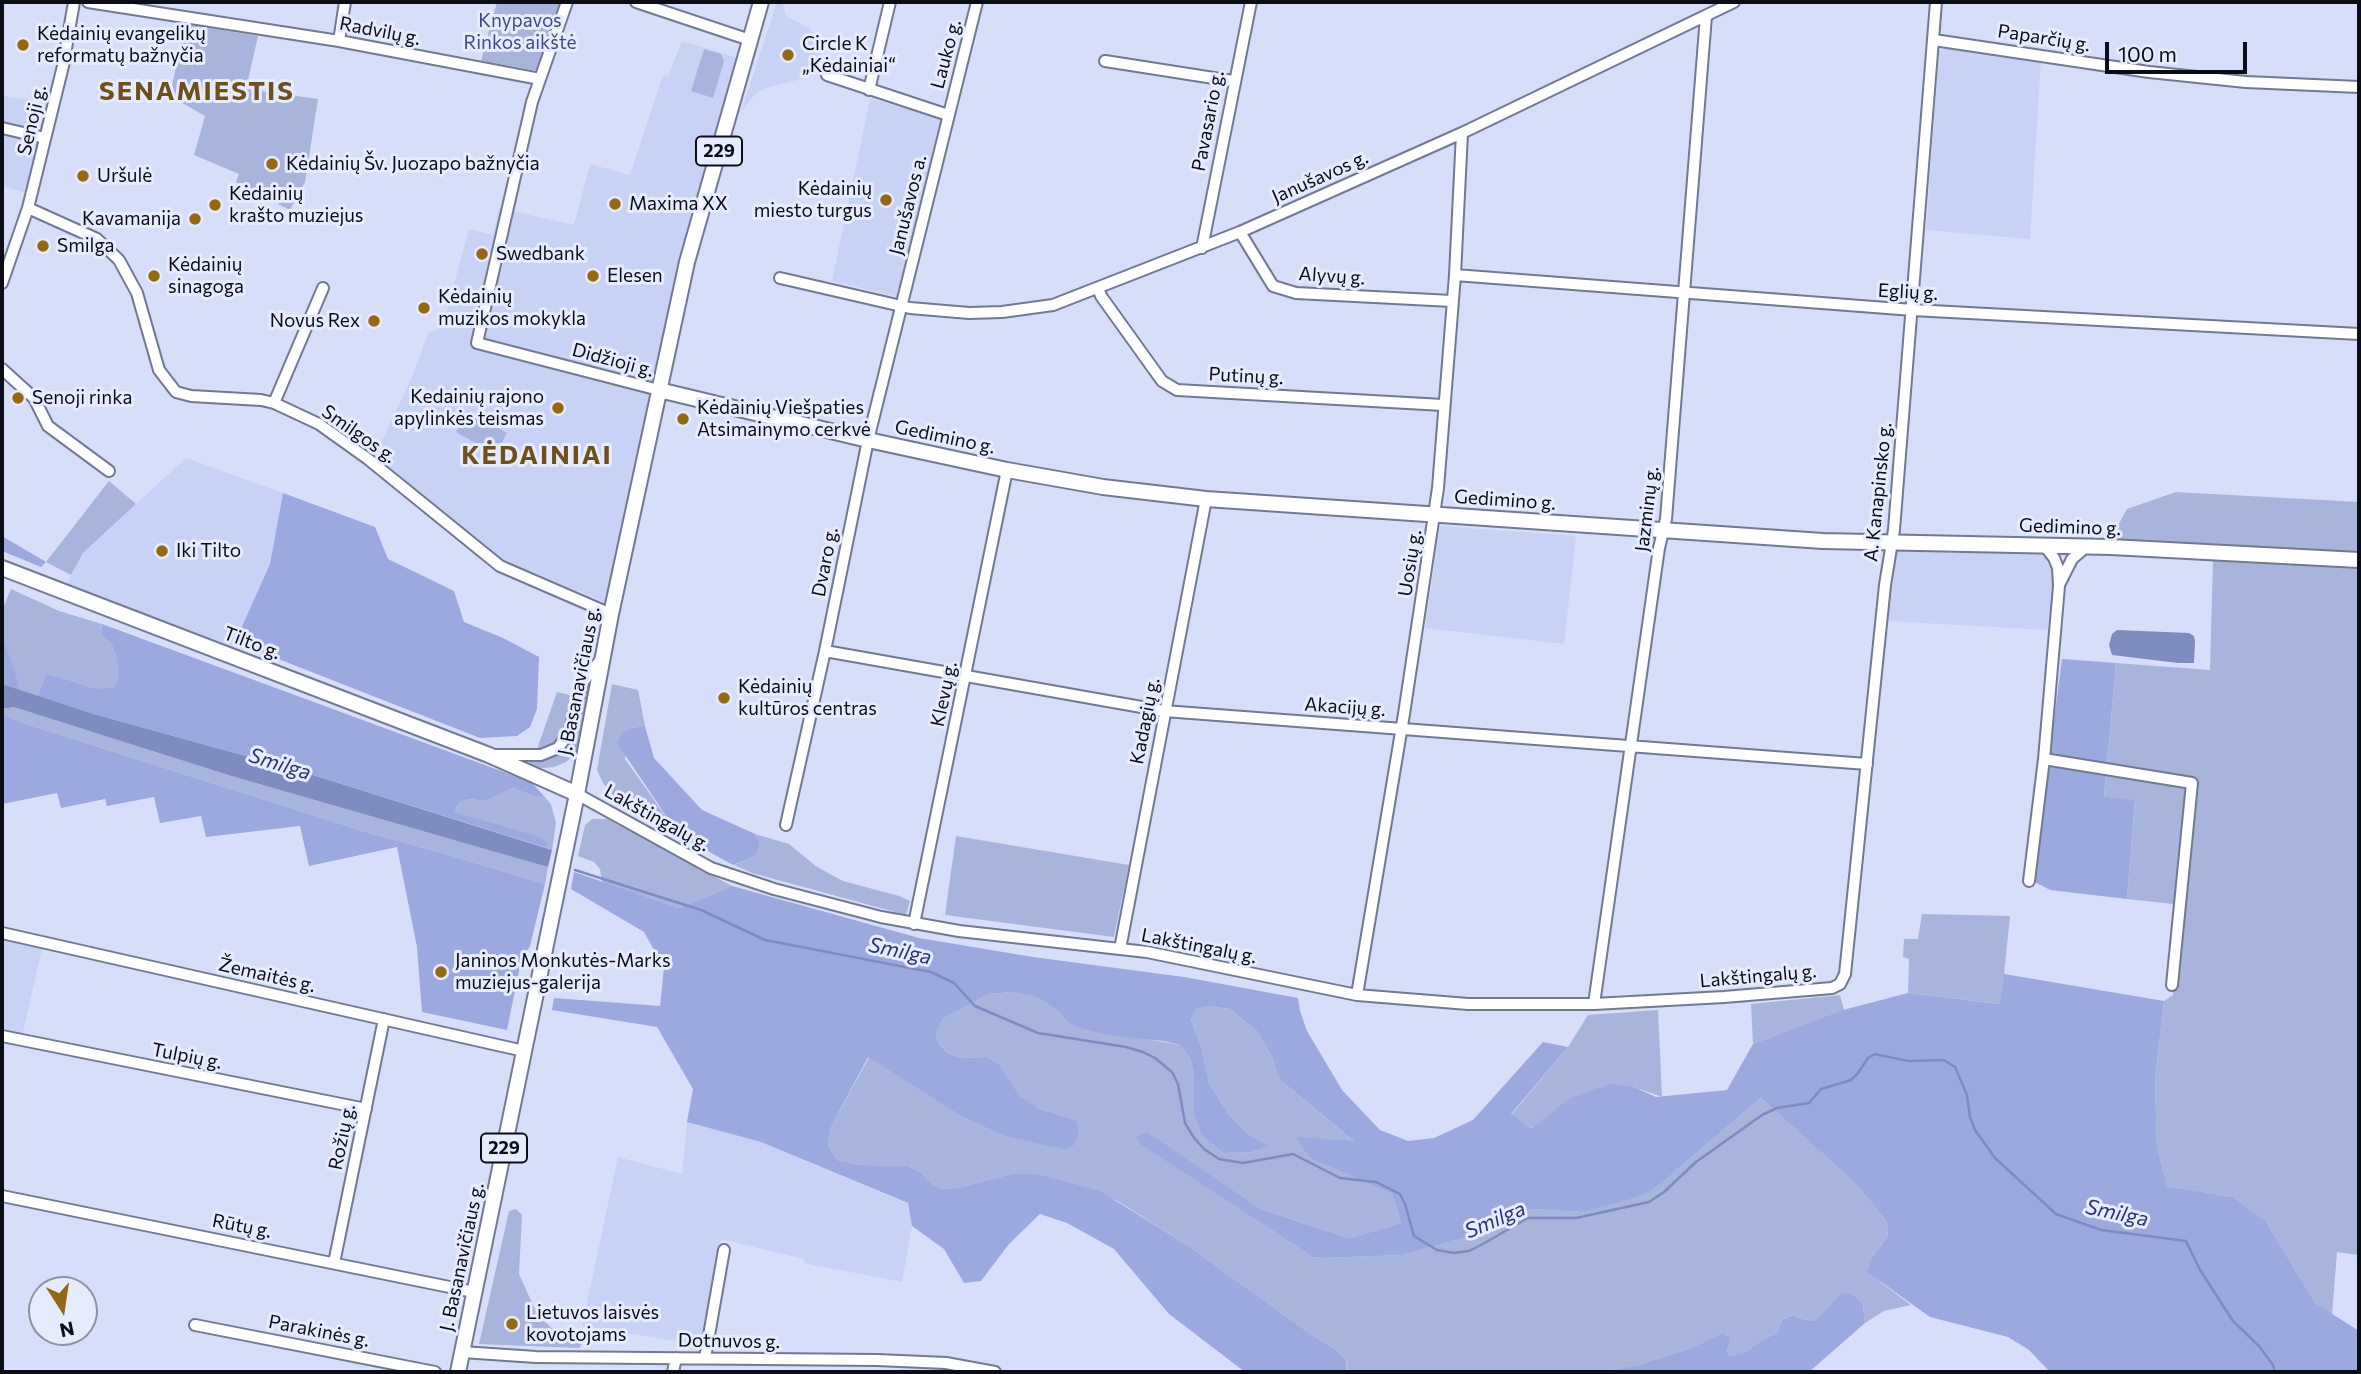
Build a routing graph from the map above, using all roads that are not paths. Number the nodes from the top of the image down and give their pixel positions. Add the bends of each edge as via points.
1 (74, 2) edge
2 (88, 2) edge
3 (345, 2) edge
4 (567, 2) edge
5 (636, 2) edge
6 (761, 2) edge
7 (890, 2) edge
8 (977, 2) edge
9 (1251, 2) edge
10 (1734, 2) edge
11 (1936, 2) edge
12 (1706, 16) junction
13 (750, 40) junction
14 (1934, 40) junction
15 (339, 41) junction
16 (1105, 61) dead end
17 (827, 75) dead end
18 (540, 79) junction
19 (1233, 81) junction
20 (2359, 87) edge
21 (869, 90) junction
22 (948, 114) junction
23 (2, 128) edge
24 (1462, 133) junction
25 (45, 138) junction
26 (28, 208) junction
27 (1240, 232) junction
28 (1202, 248) junction
29 (1455, 275) junction
30 (780, 278) dead end
31 (2, 283) edge
32 (323, 288) dead end
33 (1098, 288) junction
34 (1684, 294) junction
35 (1452, 301) junction
36 (901, 306) junction
37 (1913, 310) junction
38 (2359, 334) edge
39 (2, 369) edge
40 (659, 390) junction
41 (274, 403) junction
42 (1443, 405) junction
43 (868, 440) junction
44 (1007, 470) junction
45 (109, 471) dead end
46 (1206, 499) junction
47 (1435, 515) junction
48 (1664, 530) junction
49 (1891, 542) junction
50 (2044, 545) junction
51 (2087, 546) junction
52 (2359, 560) edge
53 (2, 568) edge
54 (2059, 586) junction
55 (611, 614) junction
56 (825, 651) junction
57 (603, 657) junction
58 (965, 677) junction
59 (1164, 711) junction
60 (1401, 729) junction
61 (1632, 746) junction
62 (489, 755) junction
63 (2044, 760) junction
64 (1867, 764) junction
65 (577, 794) junction
66 (786, 825) dead end
67 (2029, 881) dead end
68 (914, 924) junction
69 (2, 933) edge
70 (1120, 949) junction
71 (1840, 985) joint
72 (2172, 985) dead end
73 (1357, 995) junction
74 (1594, 1004) junction
75 (384, 1019) junction
76 (2, 1036) edge
77 (524, 1051) junction
78 (366, 1109) junction
79 (2, 1196) edge
80 (724, 1250) dead end
81 (334, 1263) junction
82 (474, 1292) junction
83 (195, 1325) dead end
84 (462, 1352) junction
85 (676, 1358) junction
86 (705, 1358) junction
87 (877, 1360) junction
88 (435, 1372) edge
89 (458, 1372) edge
90 (673, 1372) edge
91 (874, 1372) edge
92 (995, 1372) edge

1 - 25 street, Senoji g.
2 - 15 street, Radvilų g.
3 - 15 street
4 - 18 street
5 - 13 street
6 - 13 main road, J. Basanavičiaus g. / 229
7 - 21 street
8 - 22 street, Lauko g.
9 - 19 street, Pavasario g.
10 - 12 street, Janušavos g.
11 - 14 street, A. Kanapinsko g.
12 - 24 street, Janušavos g.
12 - 34 street, Jazminų g.
13 - 40 main road, J. Basanavičiaus g. / 229 via 687,262
14 - 20 street, Paparčių g. via 2163,73
14 - 37 street, A. Kanapinsko g.
15 - 18 street, Radvilų g.
16 - 19 street
17 - 21 street
18 - 40 street, Didžioji g. via 477,343
19 - 28 street, Pavasario g.
21 - 22 street
22 - 36 street, Janušavos a.
23 - 25 street
24 - 27 street, Janušavos g.
24 - 29 street, Uosių g.
25 - 26 street, Senoji g.
26 - 31 street, Senoji g.
26 - 41 street, Smilgos g. via 97,239 119,260 137,293 159,370 176,392
27 - 28 street, Janušavos g.
27 - 35 street, Alyvų g. via 1273,286 1296,293
28 - 33 street, Janušavos g.
29 - 34 street, Eglių g.
29 - 35 street, Uosių g.
30 - 36 street
32 - 41 street
33 - 36 street, Janušavos g. via 1029,310 969,313
33 - 42 street, Putinų g. via 1162,381 1177,390
34 - 37 street, Eglių g.
34 - 48 street, Jazminų g.
35 - 42 street, Uosių g.
36 - 43 street, Dvaro g.
37 - 38 street, Eglių g.
37 - 49 street, A. Kanapinsko g.
39 - 45 street via 34,398 48,426
40 - 43 main road, Gedimino g.
40 - 55 main road, J. Basanavičiaus g. / 229
41 - 55 street, Smilgos g. via 335,434 500,566
42 - 47 street, Uosių g.
43 - 44 main road, Gedimino g.
43 - 56 street, Dvaro g.
44 - 46 main road, Gedimino g.
44 - 58 street, Klevų g.
46 - 47 main road, Gedimino g.
46 - 59 street, Kadagių g.
47 - 48 main road, Gedimino g.
47 - 60 street, Uosių g.
48 - 49 main road, Gedimino g.
48 - 61 street, Jazminų g.
49 - 50 main road, Gedimino g.
49 - 64 street, A. Kanapinsko g.
50 - 51 main road, Gedimino g.
50 - 54 street via 2058,568
51 - 52 main road, Gedimino g.
51 - 54 street via 2072,559
53 - 62 main road, Tilto g.
54 - 63 street
55 - 57 main road, J. Basanavičiaus g. / 229
56 - 58 street, Akacijų g.
56 - 66 street, Dvaro g.
57 - 62 street, Tilto g. via 582,683 569,733 558,748 541,755
57 - 65 main road, J. Basanavičiaus g. / 229
58 - 59 street, Akacijų g.
58 - 68 street, Klevų g.
59 - 60 street, Akacijų g.
59 - 70 street, Kadagių g.
60 - 61 street, Akacijų g.
60 - 73 street, Uosių g.
61 - 64 street, Akacijų g.
61 - 74 street, Jazminų g.
62 - 65 main road, Tilto g.
63 - 67 street
63 - 72 street via 2192,783
64 - 71 street, A. Kanapinsko g.
65 - 68 street, Lakštingalų g. via 711,868
65 - 77 main road, J. Basanavičiaus g. / 229
68 - 70 street, Lakštingalų g.
69 - 75 street, Žemaitės g.
70 - 73 street, Lakštingalų g.
71 - 74 street, Lakštingalų g.
73 - 74 street, Lakštingalų g. via 1468,1004
75 - 77 street, Žemaitės g.
75 - 78 street, Rožių g.
76 - 78 street, Tulpių g.
77 - 82 main road, J. Basanavičiaus g. / 229
78 - 81 street, Rožių g.
79 - 81 street, Rūtų g.
80 - 86 street
81 - 82 street, Rūtų g.
82 - 84 main road, J. Basanavičiaus g. / 229
83 - 88 street, Parakinės g.
84 - 85 street, Dotnuvos g.
84 - 89 main road, J. Basanavičiaus g. / 229
85 - 86 street, Dotnuvos g.
85 - 90 street
86 - 87 street, Dotnuvos g.
87 - 91 street
87 - 92 street, Dotnuvos g. via 946,1363

